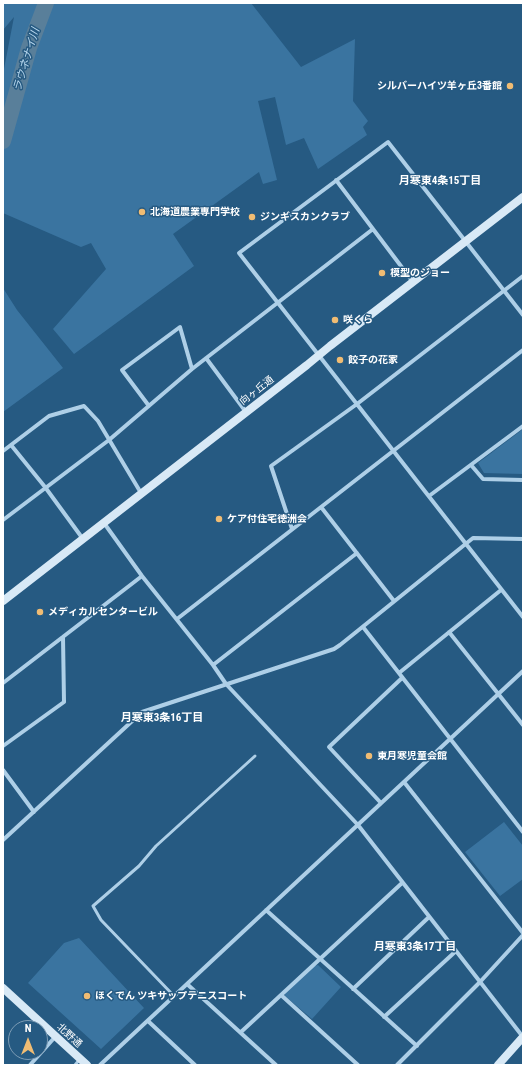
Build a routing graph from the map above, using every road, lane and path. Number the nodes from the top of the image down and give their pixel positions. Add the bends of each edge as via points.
1 (336, 180) junction
2 (523, 197) edge
3 (373, 229) junction
4 (465, 242) junction
5 (523, 276) edge
6 (413, 282) junction
7 (504, 290) junction
8 (278, 302) junction
9 (523, 315) edge
10 (523, 350) edge
11 (319, 354) junction
12 (206, 358) junction
13 (192, 369) junction
14 (357, 404) junction
15 (149, 406) junction
16 (246, 412) junction
17 (523, 426) edge
18 (109, 440) junction
19 (11, 445) junction
20 (394, 450) junction
21 (3, 451) edge
22 (471, 465) junction
23 (523, 480) edge
24 (45, 487) junction
25 (142, 494) junction
26 (429, 496) junction
27 (321, 507) junction
28 (3, 520) edge
29 (103, 523) junction
30 (292, 529) junction
31 (83, 539) junction
32 (523, 539) edge
33 (466, 544) junction
34 (357, 553) junction
35 (142, 576) junction
36 (501, 590) junction
37 (3, 601) edge
38 (394, 601) junction
39 (523, 617) edge
40 (176, 619) junction
41 (363, 627) junction
42 (449, 632) junction
43 (63, 637) junction
44 (213, 665) junction
45 (523, 671) edge
46 (399, 673) junction
47 (402, 678) junction
48 (3, 683) edge
49 (226, 684) junction
50 (499, 694) junction
51 (523, 725) edge
52 (450, 739) junction
53 (3, 746) edge
54 (255, 756) dead end
55 (3, 770) edge
56 (404, 782) junction
57 (381, 803) junction
58 (34, 812) junction
59 (358, 825) junction
60 (523, 832) edge
61 (3, 840) edge
62 (402, 883) junction
63 (266, 910) junction
64 (429, 917) junction
65 (523, 934) edge
66 (456, 951) junction
67 (319, 959) junction
68 (480, 982) junction
69 (187, 984) junction
70 (3, 988) edge
71 (353, 989) junction
72 (281, 995) junction
73 (174, 996) junction
74 (384, 1017) junction
75 (148, 1022) junction
76 (241, 1032) junction
77 (55, 1037) junction
78 (523, 1037) edge
79 (416, 1046) junction
80 (81, 1063) edge
81 (30, 1065) edge
82 (100, 1065) edge
83 (195, 1065) edge
84 (276, 1065) edge
85 (358, 1065) edge
86 (397, 1065) edge
87 (498, 1065) edge

1 - 3 street
1 - 4 street via 388,142
1 - 8 street via 239,252
2 - 4 street, 向ヶ丘通
3 - 6 street
3 - 8 street
4 - 6 street, 向ヶ丘通
4 - 7 street
5 - 7 street
6 - 11 street, 向ヶ丘通
7 - 9 street
7 - 14 street
8 - 11 street
8 - 12 street
10 - 20 street
11 - 14 street
11 - 16 street, 向ヶ丘通
12 - 13 street
12 - 16 street
13 - 15 street
13 - 15 street via 180,327 122,370
14 - 20 street
14 - 30 street via 271,466
15 - 18 street
16 - 25 street, 向ヶ丘通
17 - 22 street
18 - 19 street via 98,421 84,406 49,416
18 - 24 street
18 - 25 street
19 - 21 street
19 - 24 street
20 - 26 street
20 - 27 street
22 - 23 street via 483,479
22 - 26 street
24 - 28 street
24 - 31 street
25 - 29 street, 向ヶ丘通
26 - 33 street
27 - 30 street
27 - 34 street
29 - 31 street, 向ヶ丘通
29 - 35 street
30 - 40 street
31 - 37 street, 向ヶ丘通
32 - 33 street via 473,538
33 - 36 street
33 - 38 street
34 - 38 street
34 - 44 street
35 - 40 street
35 - 43 street
36 - 39 street
36 - 42 street
38 - 41 street
40 - 44 street
41 - 46 street
41 - 49 street via 334,649
42 - 46 street
42 - 50 street
43 - 48 street
43 - 53 street via 64,702
44 - 49 street
45 - 50 street
46 - 47 street
47 - 52 street
47 - 57 street via 329,747
49 - 58 street via 142,712
49 - 59 street
50 - 51 street
50 - 52 street
52 - 56 street
52 - 60 street
54 - 73 lane via 93,906 101,920
55 - 58 street
56 - 57 street
56 - 65 street
57 - 59 street
58 - 61 street
59 - 62 street
59 - 63 street
62 - 64 street
62 - 67 street
63 - 67 street
63 - 69 street
64 - 66 street
64 - 71 street
65 - 68 street
66 - 68 street
66 - 74 street
67 - 71 street
67 - 72 street
68 - 78 street
68 - 79 street
69 - 73 street
69 - 76 street
70 - 77 street, 北野通
71 - 74 street
72 - 76 street
72 - 85 street
73 - 75 street
74 - 79 street
75 - 82 street
75 - 83 street
76 - 84 street
77 - 80 street, 北野通
77 - 81 street
78 - 87 street
79 - 86 street

